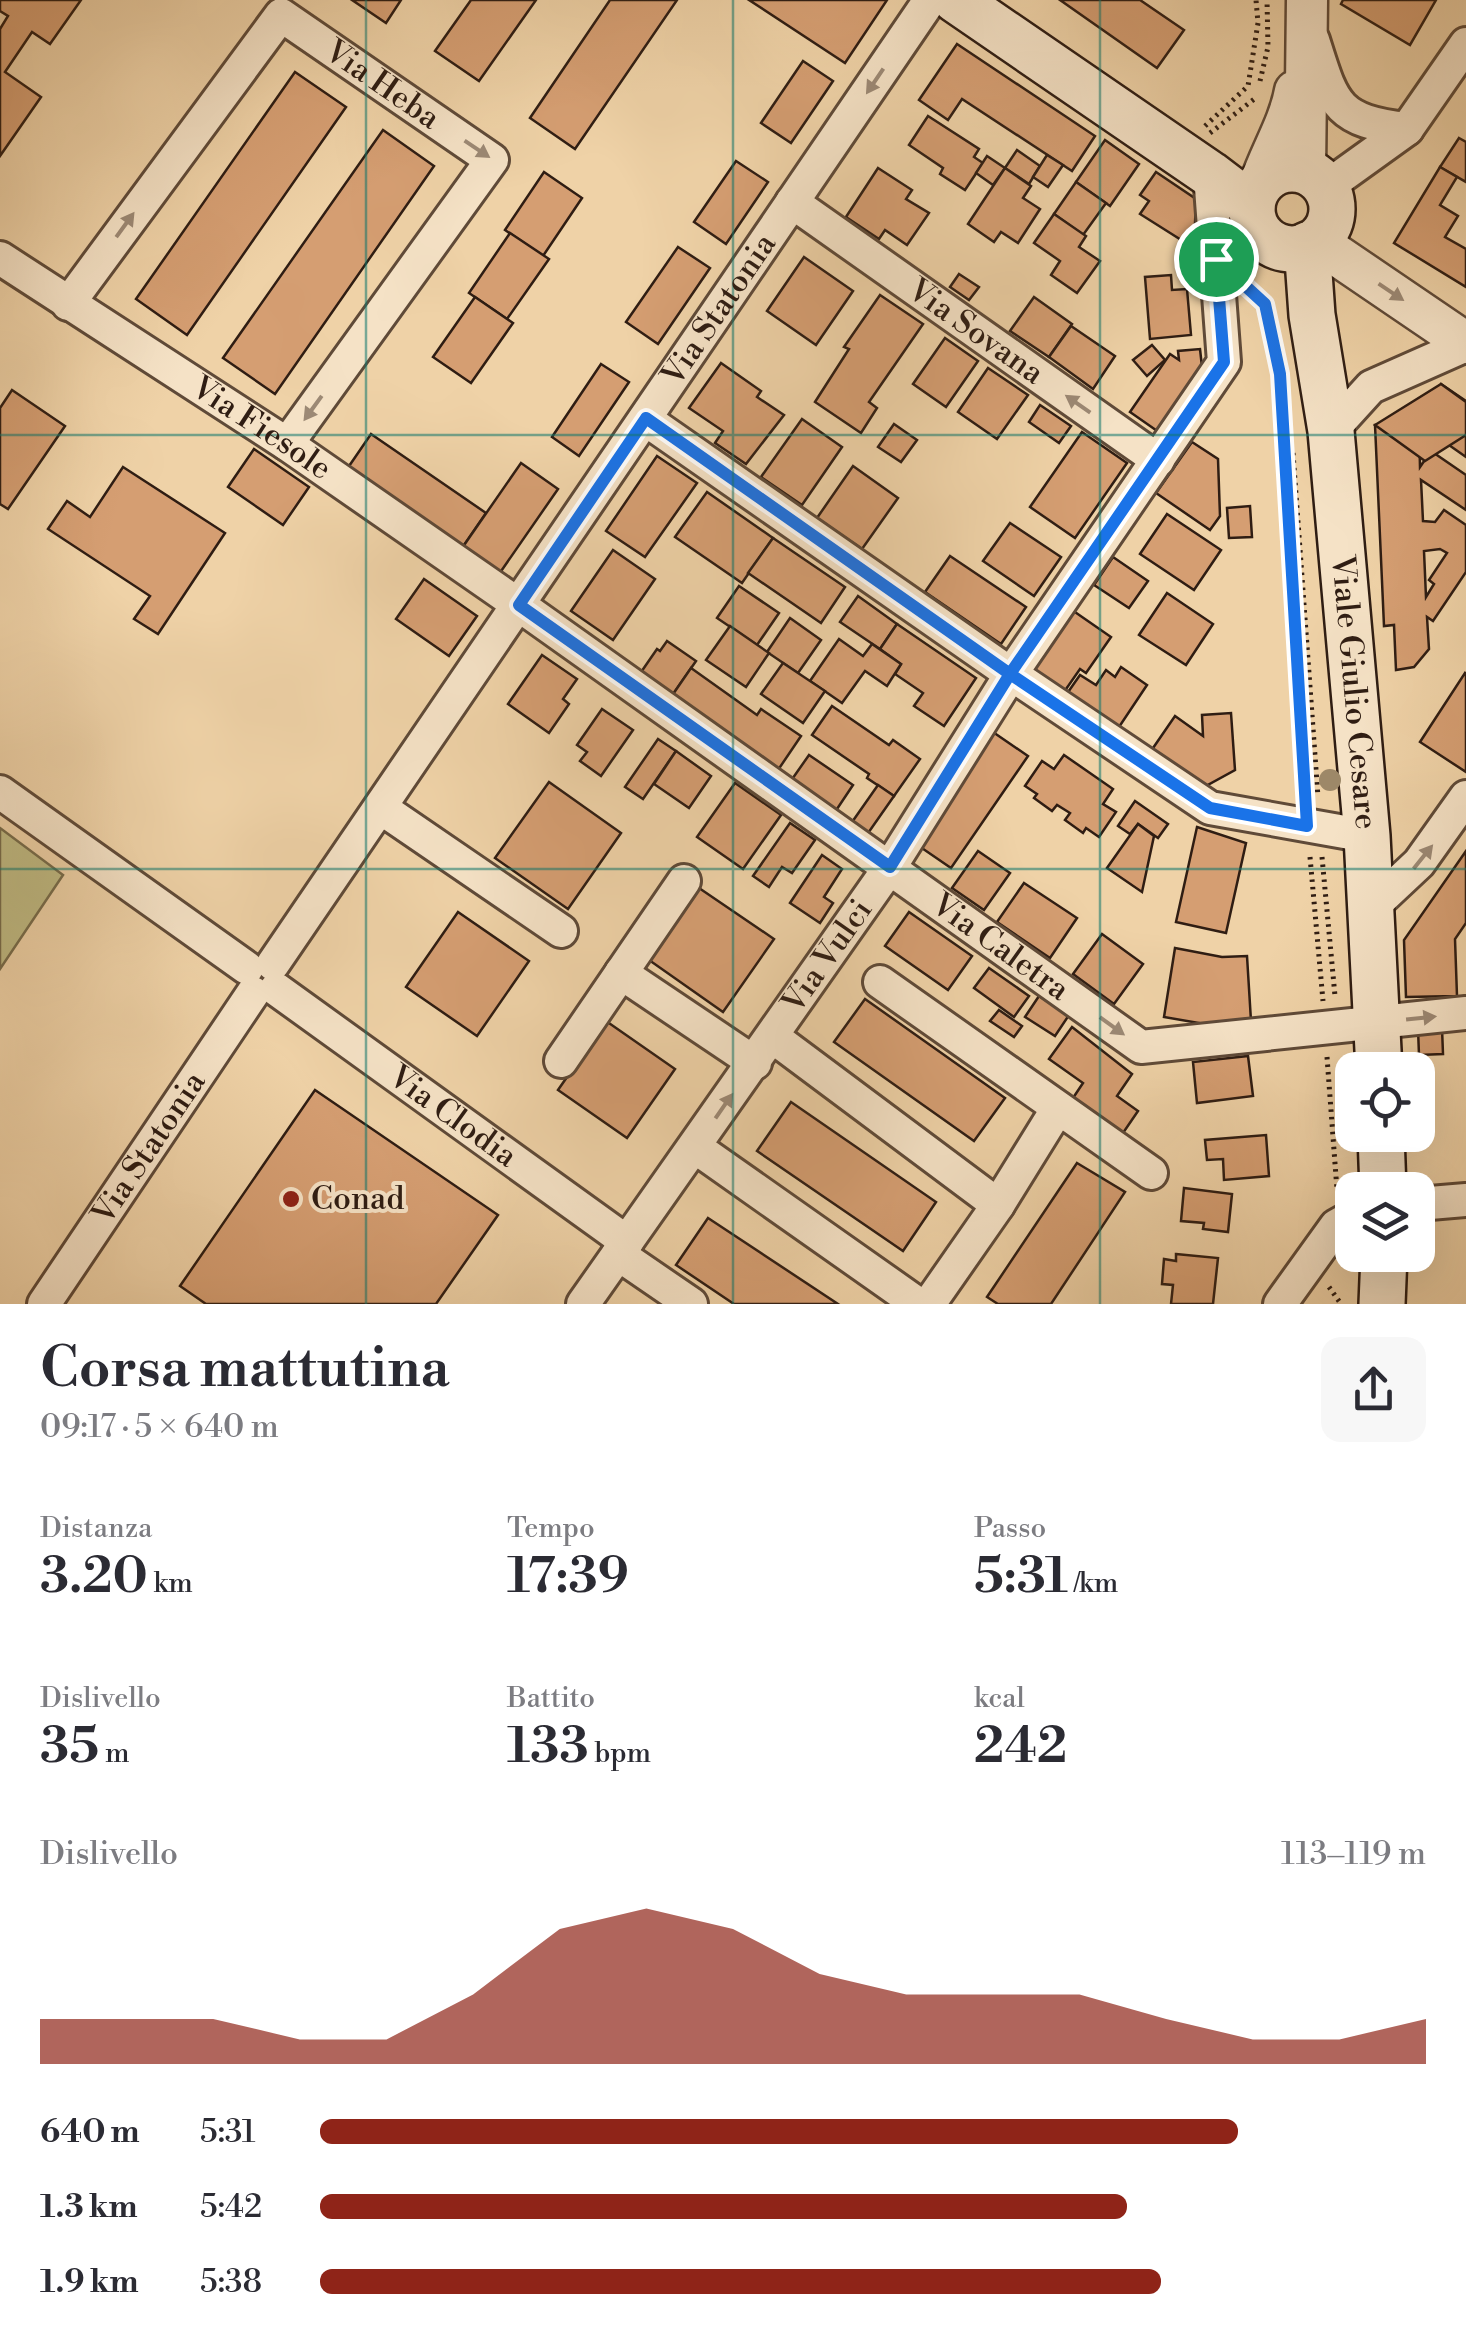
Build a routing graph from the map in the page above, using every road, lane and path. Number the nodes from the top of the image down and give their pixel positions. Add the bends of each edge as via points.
1 (930, 0) edge
2 (956, 0) edge
3 (1256, 0) edge
4 (1267, 0) edge
5 (1308, 11) edge
6 (1466, 44) edge
7 (1407, 129) junction
8 (1193, 163) junction
9 (1315, 180) junction
10 (792, 202) junction
11 (1257, 209) junction
12 (1312, 243) junction
13 (0, 258) edge
14 (1216, 259) junction
15 (68, 304) junction
16 (1265, 304) junction
17 (1312, 316) junction
18 (1466, 344) edge
19 (646, 418) junction
20 (1331, 431) junction
21 (287, 444) junction
22 (1158, 460) junction
23 (519, 605) junction
24 (1010, 674) junction
25 (0, 792) edge
26 (1466, 797) edge
27 (381, 808) junction
28 (1314, 827) junction
29 (1367, 836) junction
30 (890, 867) junction
31 (684, 882) dead end
32 (1371, 908) junction
33 (561, 931) dead end
34 (621, 973) junction
35 (262, 978) junction
36 (880, 982) dead end
37 (1466, 1013) edge
38 (1347, 1026) junction
39 (764, 1050) junction
40 (1351, 1052) edge
41 (1365, 1052) edge
42 (561, 1061) dead end
43 (1058, 1108) junction
44 (695, 1148) junction
45 (1346, 1172) edge
46 (1150, 1173) dead end
47 (1466, 1200) edge
48 (1435, 1203) edge
49 (998, 1205) junction
50 (1335, 1234) edge
51 (622, 1248) junction
52 (1383, 1272) edge
53 (44, 1304) edge
54 (583, 1304) edge
55 (691, 1304) edge
56 (918, 1304) edge
57 (929, 1304) edge
58 (1280, 1304) edge
59 (1382, 1304) edge

1 -> 10 street, Via Statonia
2 - 8 main road
3 - 8 path via 1248,86
4 - 8 path via 1268,47 1257,96
5 - 7 street via 1330,94 1340,106 1360,121
5 - 9 street
5 - 11 street via 1291,114 1272,147
6 - 7 street
7 - 9 street
8 - 11 main road
8 - 14 street, Via Vulci
9 - 11 main road via 1280,171
9 - 12 main road, Viale Giulio Cesare via 1330,197 1331,216
10 - 19 street, Via Statonia
22 -> 10 street, Via Sovana
11 - 12 main road via 1268,241 1287,248
11 - 17 main road, Viale Giulio Cesare via 1292,295
12 - 17 main road, Viale Giulio Cesare
12 -> 18 street
13 - 15 street, Via Fiesole
14 - 16 path
14 - 22 street, Via Vulci via 1224,362
15 - 21 street, Via Fiesole
15 -> 21 street, Via Heba via 281,15 492,160
16 - 28 path via 1280,374
16 - 28 path via 1287,374
17 - 20 main road, Viale Giulio Cesare
18 - 20 street via 1371,387
19 - 23 street, Via Statonia
19 - 24 street
20 - 29 main road, Viale Giulio Cesare
21 - 23 street, Via Fiesole
22 - 24 street, Via Vulci
23 - 27 street, Via Statonia
23 - 30 street, Via Caletra
24 - 28 street via 1210,808
24 - 30 street, Via Vulci
25 - 35 street, Via Clodia
32 -> 26 street via 1420,864
27 - 33 street
27 - 35 street, Via Statonia
28 - 29 street
28 - 38 path
28 - 38 path
29 - 32 main road, Viale Giulio Cesare
30 -> 38 street, Via Caletra via 1141,1047
30 - 39 street, Via Vulci
31 - 34 street
32 - 38 main road, Viale Giulio Cesare
34 - 39 street
34 - 42 street
35 - 51 street, Via Clodia
35 - 53 street, Via Statonia
36 - 43 street
38 -> 37 street, Via Caletra
38 - 40 path
38 - 41 main road, Viale Giulio Cesare
38 - 45 path
44 -> 39 street, Via Vulci
39 - 49 street
43 - 46 street
43 - 49 street
44 - 51 street, Via Vulci
44 - 56 street
47 - 48 street
49 - 57 street
50 - 58 street
51 - 54 street, Via Vulci
51 - 55 street, Via Clodia
52 - 59 main road

